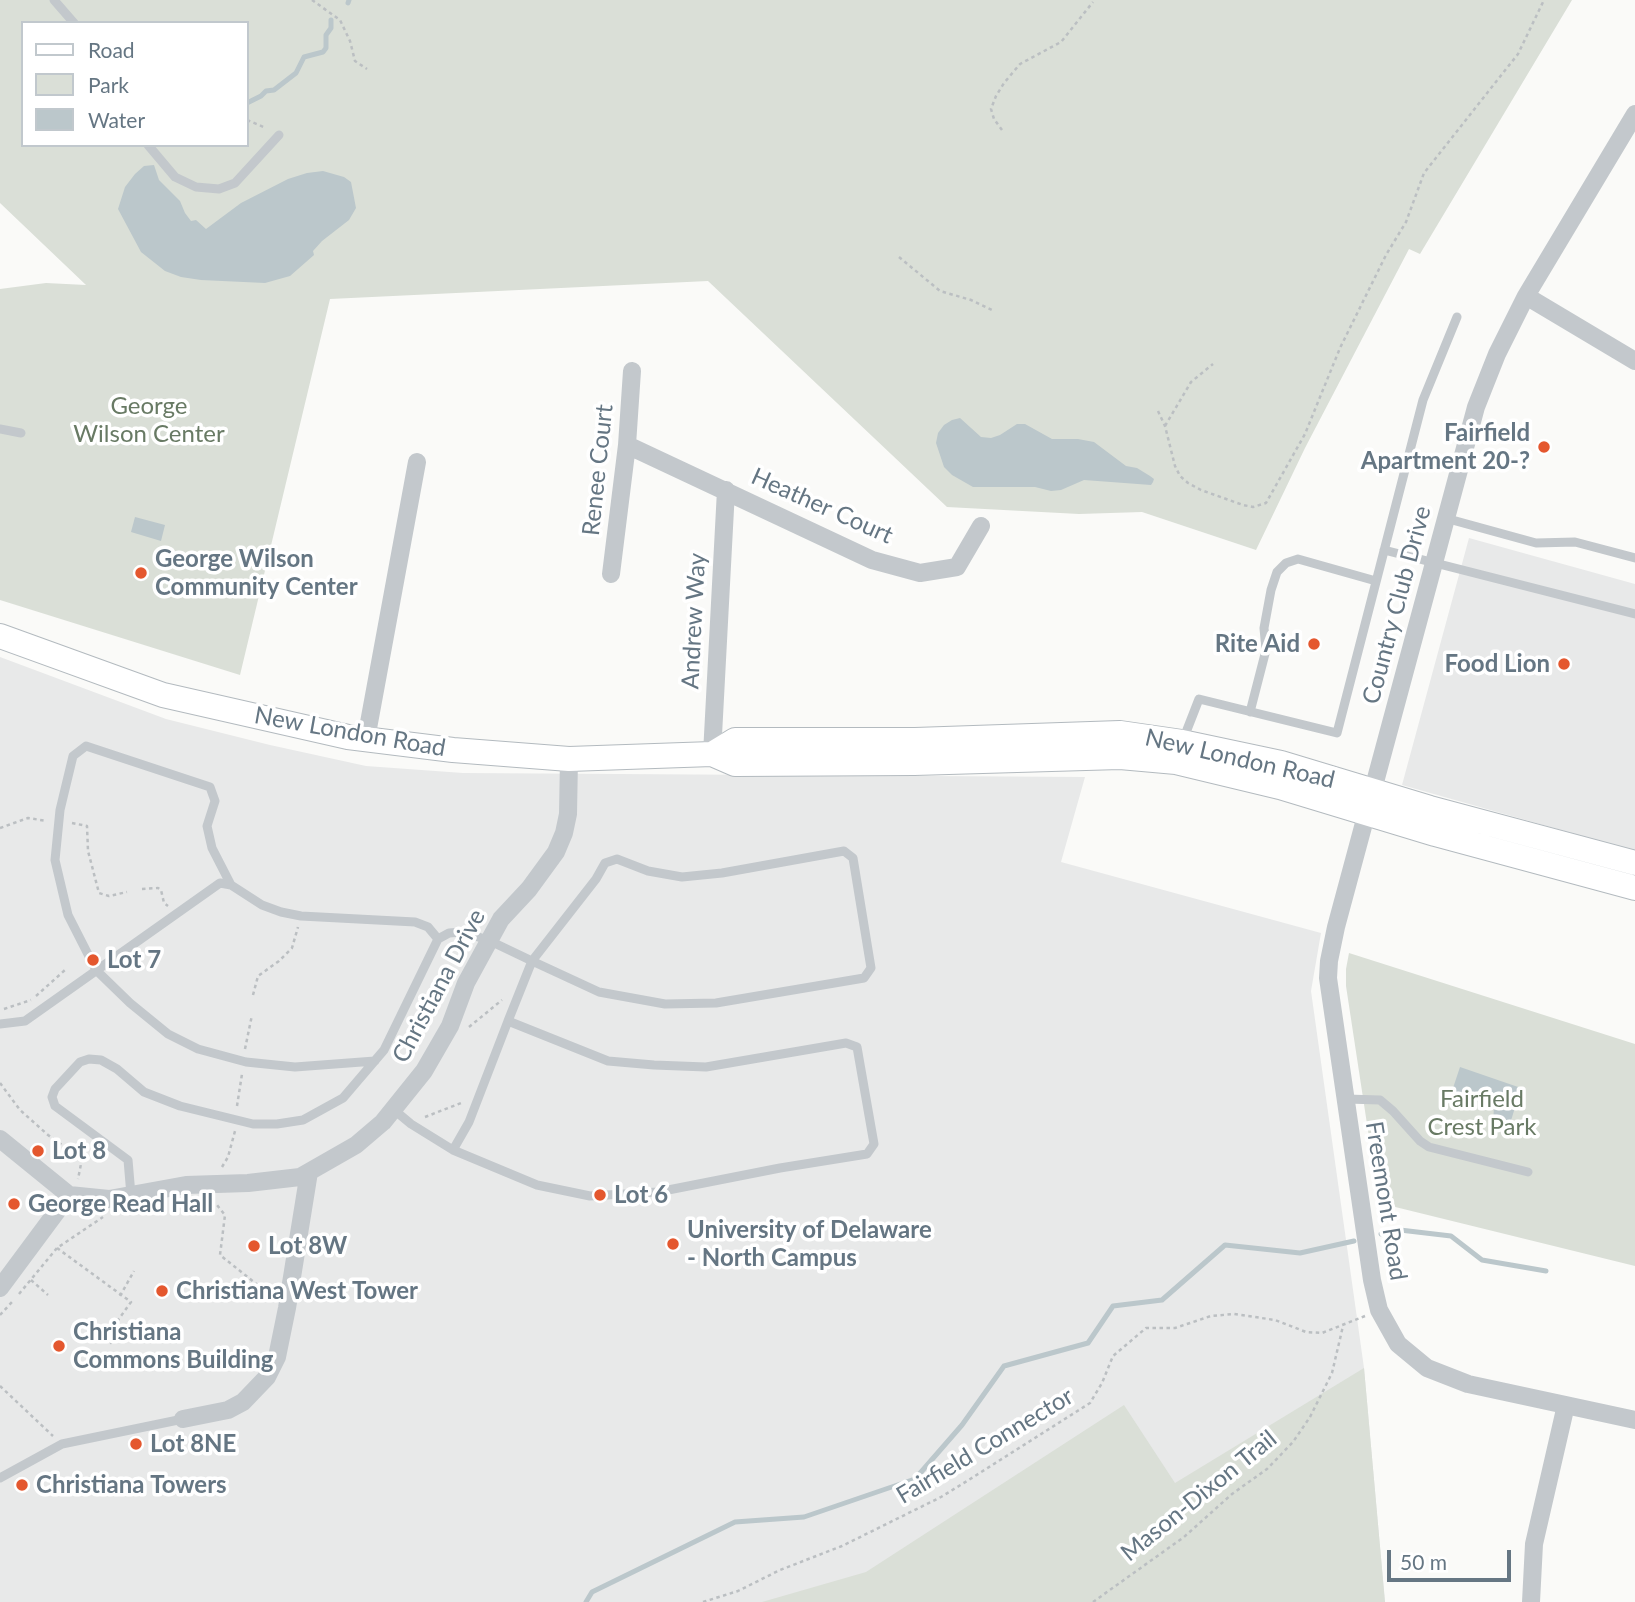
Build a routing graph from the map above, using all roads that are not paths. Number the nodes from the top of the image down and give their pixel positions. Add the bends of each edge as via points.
1 (54, 0) edge
2 (72, 21) edge
3 (1635, 114) edge
4 (279, 135) road end
5 (150, 147) edge
6 (1526, 296) junction
7 (1457, 317) dead end
8 (1635, 361) edge
9 (632, 371) dead end
10 (0, 429) edge
11 (21, 433) dead end
12 (627, 444) junction
13 (417, 462) dead end
14 (726, 490) junction
15 (1445, 518) junction
16 (981, 526) dead end
17 (1384, 550) junction
18 (1635, 558) edge
19 (1433, 563) junction
20 (611, 575) dead end
21 (1376, 581) junction
22 (1635, 614) edge
23 (0, 636) edge
24 (1250, 712) junction
25 (366, 739) junction
26 (1182, 742) junction
27 (712, 754) junction
28 (569, 759) junction
29 (1370, 802) junction
30 (1635, 863) edge
31 (231, 885) junction
32 (1635, 888) edge
33 (438, 939) junction
34 (488, 940) junction
35 (531, 961) junction
36 (96, 970) junction
37 (508, 1021) junction
38 (0, 1024) edge
39 (375, 1061) junction
40 (1346, 1100) junction
41 (393, 1110) junction
42 (0, 1139) edge
43 (453, 1150) junction
44 (309, 1172) junction
45 (1528, 1172) dead end
46 (72, 1195) junction
47 (131, 1195) junction
48 (0, 1289) edge
49 (1566, 1405) junction
50 (183, 1419) joint
51 (1635, 1420) edge
52 (0, 1478) edge
53 (1531, 1602) edge

1 - 2 lane
3 - 6 street, Country Club Drive
4 - 5 lane via 236,183 219,189 196,187 174,177
6 - 8 street
6 - 15 street, Country Club Drive via 1476,407
7 - 17 lane via 1423,401
9 - 12 street, Renee Court
10 - 11 lane
12 - 14 street, Heather Court
12 - 20 street, Renee Court
13 - 25 street
14 - 16 street, Heather Court via 872,559 920,573 957,567
14 - 27 street, Andrew Way
15 - 18 lane via 1536,543 1575,542
15 - 19 street, Country Club Drive
17 - 19 lane
17 - 21 lane
19 - 22 lane
19 - 29 street, Country Club Drive
21 - 24 lane via 1337,733
21 - 24 lane via 1298,559 1277,572 1264,628 1266,650
23 - 25 main road, New London Road via 163,695
24 - 26 lane via 1199,699
25 - 28 main road, New London Road
26 - 27 main road, New London Road via 1120,733 735,740
26 - 29 main road, New London Road via 1281,763
27 - 28 main road, New London Road
27 - 29 main road, New London Road via 735,764 1120,757 1176,762
28 - 34 street, Christiana Drive via 568,814 556,852
29 - 30 main road, New London Road
29 - 32 main road, New London Road
29 - 40 street, Freemont Road via 1329,961 1329,991
31 - 33 lane via 281,912 415,922 428,927
31 - 36 lane via 220,883
31 - 36 lane via 212,848 207,826 215,801 210,786 86,746 73,756 60,810 55,860 68,915
33 - 34 lane via 462,932
33 - 39 lane via 390,1040
34 - 35 lane
34 - 41 street, Christiana Drive via 450,1026 424,1071
35 - 35 lane via 605,863 617,859 682,877 844,851 853,858 871,968 864,978 716,1003 664,1004 599,992
35 - 37 lane
36 - 38 lane via 24,1020
36 - 39 lane via 168,1034 198,1049 246,1062 295,1067
37 - 43 lane via 469,1122
37 - 43 lane via 608,1061 654,1065 706,1067 846,1043 857,1047 874,1144 867,1154 658,1192 590,1196 537,1185
39 - 47 lane via 343,1098 303,1120 277,1124 253,1124 180,1106 145,1092 102,1060 80,1062 55,1089 55,1106 128,1160
40 - 45 lane via 1380,1100 1429,1147
40 - 49 street, Freemont Road via 1372,1280 1379,1310 1398,1345 1427,1368 1468,1384
41 - 43 lane
41 - 44 street, Christiana Drive via 355,1145
42 - 46 street
44 - 47 street, Christiana Drive via 209,1193 186,1185
44 - 50 street via 288,1308 277,1357 267,1377 243,1402 228,1410
46 - 47 street, Christiana Drive via 109,1199
46 - 48 street
49 - 51 street, Freemont Road
49 - 53 street via 1534,1544
50 - 52 lane via 62,1444

